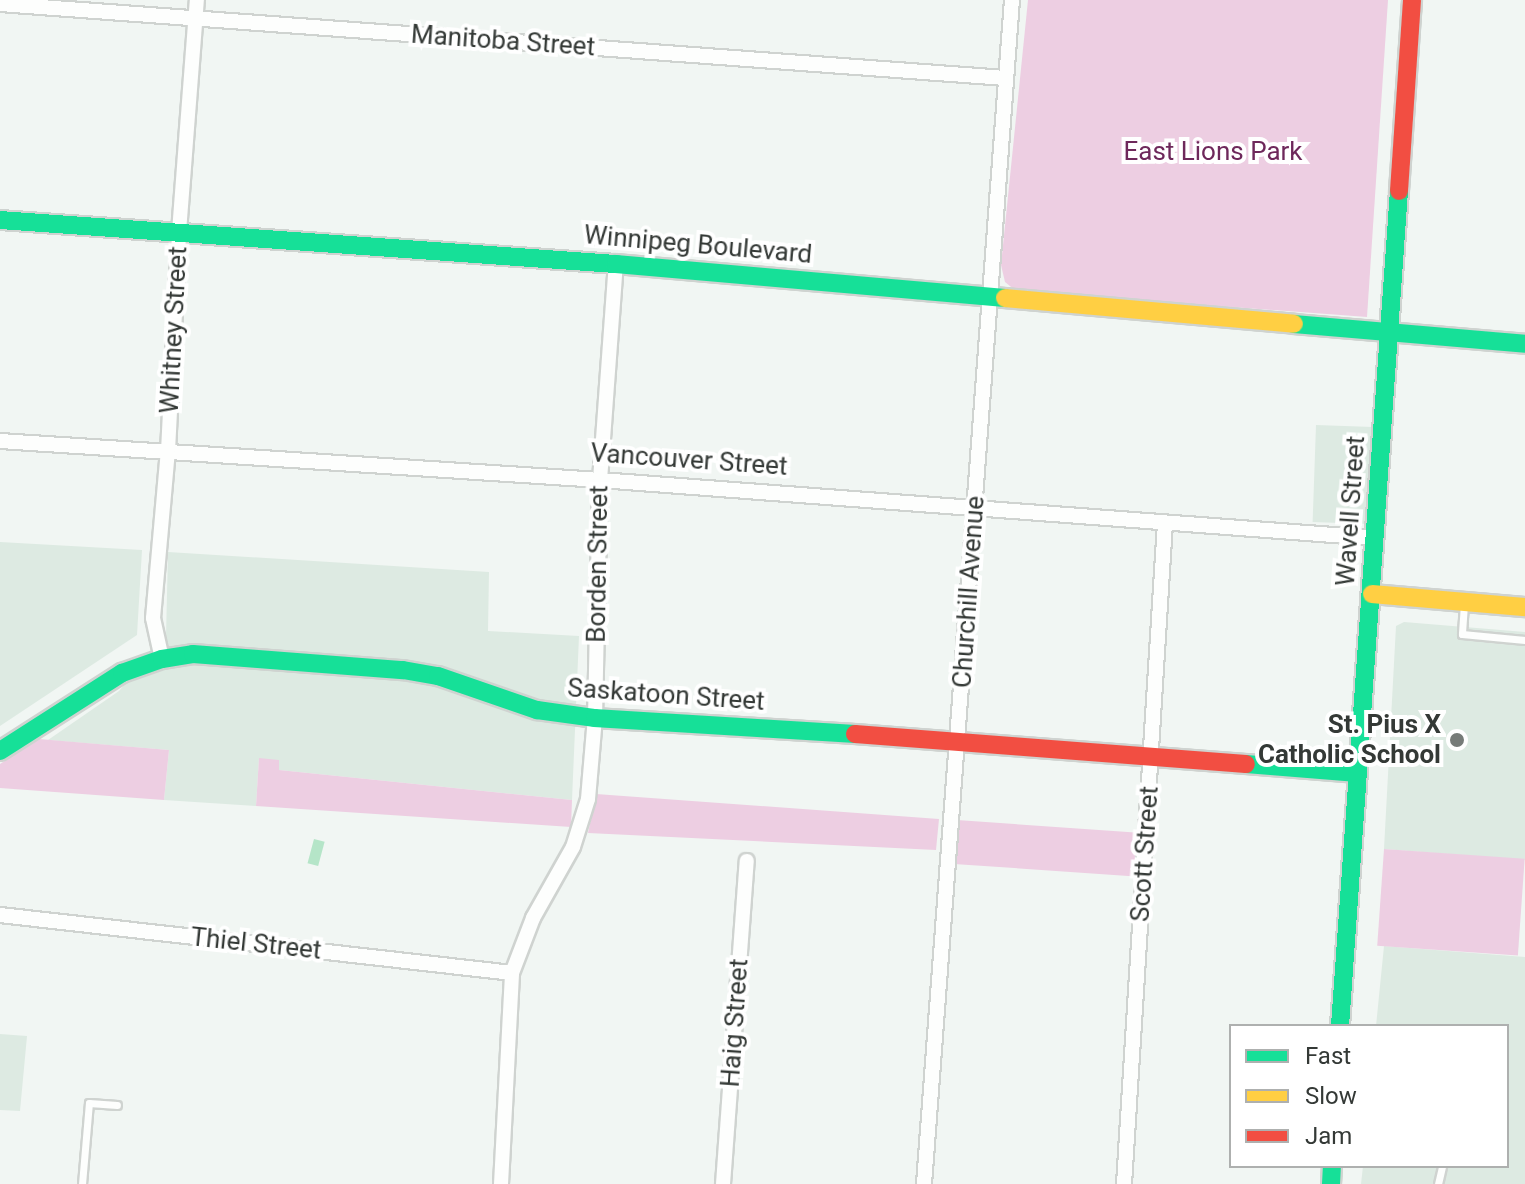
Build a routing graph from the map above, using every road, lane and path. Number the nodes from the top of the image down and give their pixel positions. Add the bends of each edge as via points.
1 (197, 0) edge
2 (1012, 0) edge
3 (1412, 0) edge
4 (0, 4) edge
5 (196, 18) junction
6 (1005, 78) junction
7 (0, 220) edge
8 (179, 232) junction
9 (616, 264) junction
10 (989, 296) junction
11 (1390, 332) junction
12 (1525, 344) edge
13 (0, 441) edge
14 (168, 451) junction
15 (600, 480) junction
16 (975, 508) junction
17 (1165, 524) junction
18 (1374, 538) junction
19 (1372, 594) junction
20 (1464, 602) junction
21 (1525, 607) edge
22 (1525, 640) edge
23 (162, 659) junction
24 (595, 718) junction
25 (959, 741) junction
26 (0, 751) edge
27 (1151, 757) junction
28 (1358, 773) junction
29 (747, 861) dead end
30 (0, 915) edge
31 (512, 973) junction
32 (1340, 1024) edge
33 (117, 1105) dead end
34 (82, 1184) edge
35 (501, 1184) edge
36 (723, 1184) edge
37 (924, 1184) edge
38 (1124, 1184) edge

1 - 5 street, Whitney Street
2 - 6 street, Churchill Avenue
3 - 11 street, Wavell Street
4 - 5 street, Manitoba Street
5 - 6 street, Manitoba Street
5 - 8 street, Whitney Street
6 - 10 street, Churchill Avenue
7 - 8 street, Winnipeg Boulevard
8 - 9 street, Winnipeg Boulevard
8 - 14 street, Whitney Street
9 - 10 street, Winnipeg Boulevard
9 - 15 street, Borden Street
10 - 11 street, Winnipeg Boulevard
10 - 16 street, Churchill Avenue
11 - 12 street, Winnipeg Boulevard
11 - 18 street, Wavell Street
13 - 14 street, Vancouver Street
14 - 15 street, Vancouver Street
14 - 23 street, Whitney Street via 153,618
15 - 16 street, Vancouver Street
15 - 24 street, Borden Street
16 - 17 street, Vancouver Street
16 - 25 street, Churchill Avenue
17 - 18 street, Vancouver Street
17 - 27 street, Scott Street
18 - 19 street, Wavell Street
19 - 20 street
19 - 28 street, Wavell Street
20 - 21 street
20 - 22 lane via 1462,634
23 - 24 street, Saskatoon Street via 193,654 403,670 438,676 537,710
23 - 26 street, Saskatoon Street via 122,673
24 - 25 street, Saskatoon Street
24 - 31 street, Borden Street via 588,799 573,847 533,918
25 - 27 street, Saskatoon Street
25 - 37 street, Churchill Avenue
27 - 28 street, Saskatoon Street
27 - 38 street, Scott Street
28 - 32 street, Wavell Street
29 - 36 street, Haig Street
30 - 31 street, Thiel Street
31 - 35 street, Borden Street
33 - 34 lane via 89,1103

